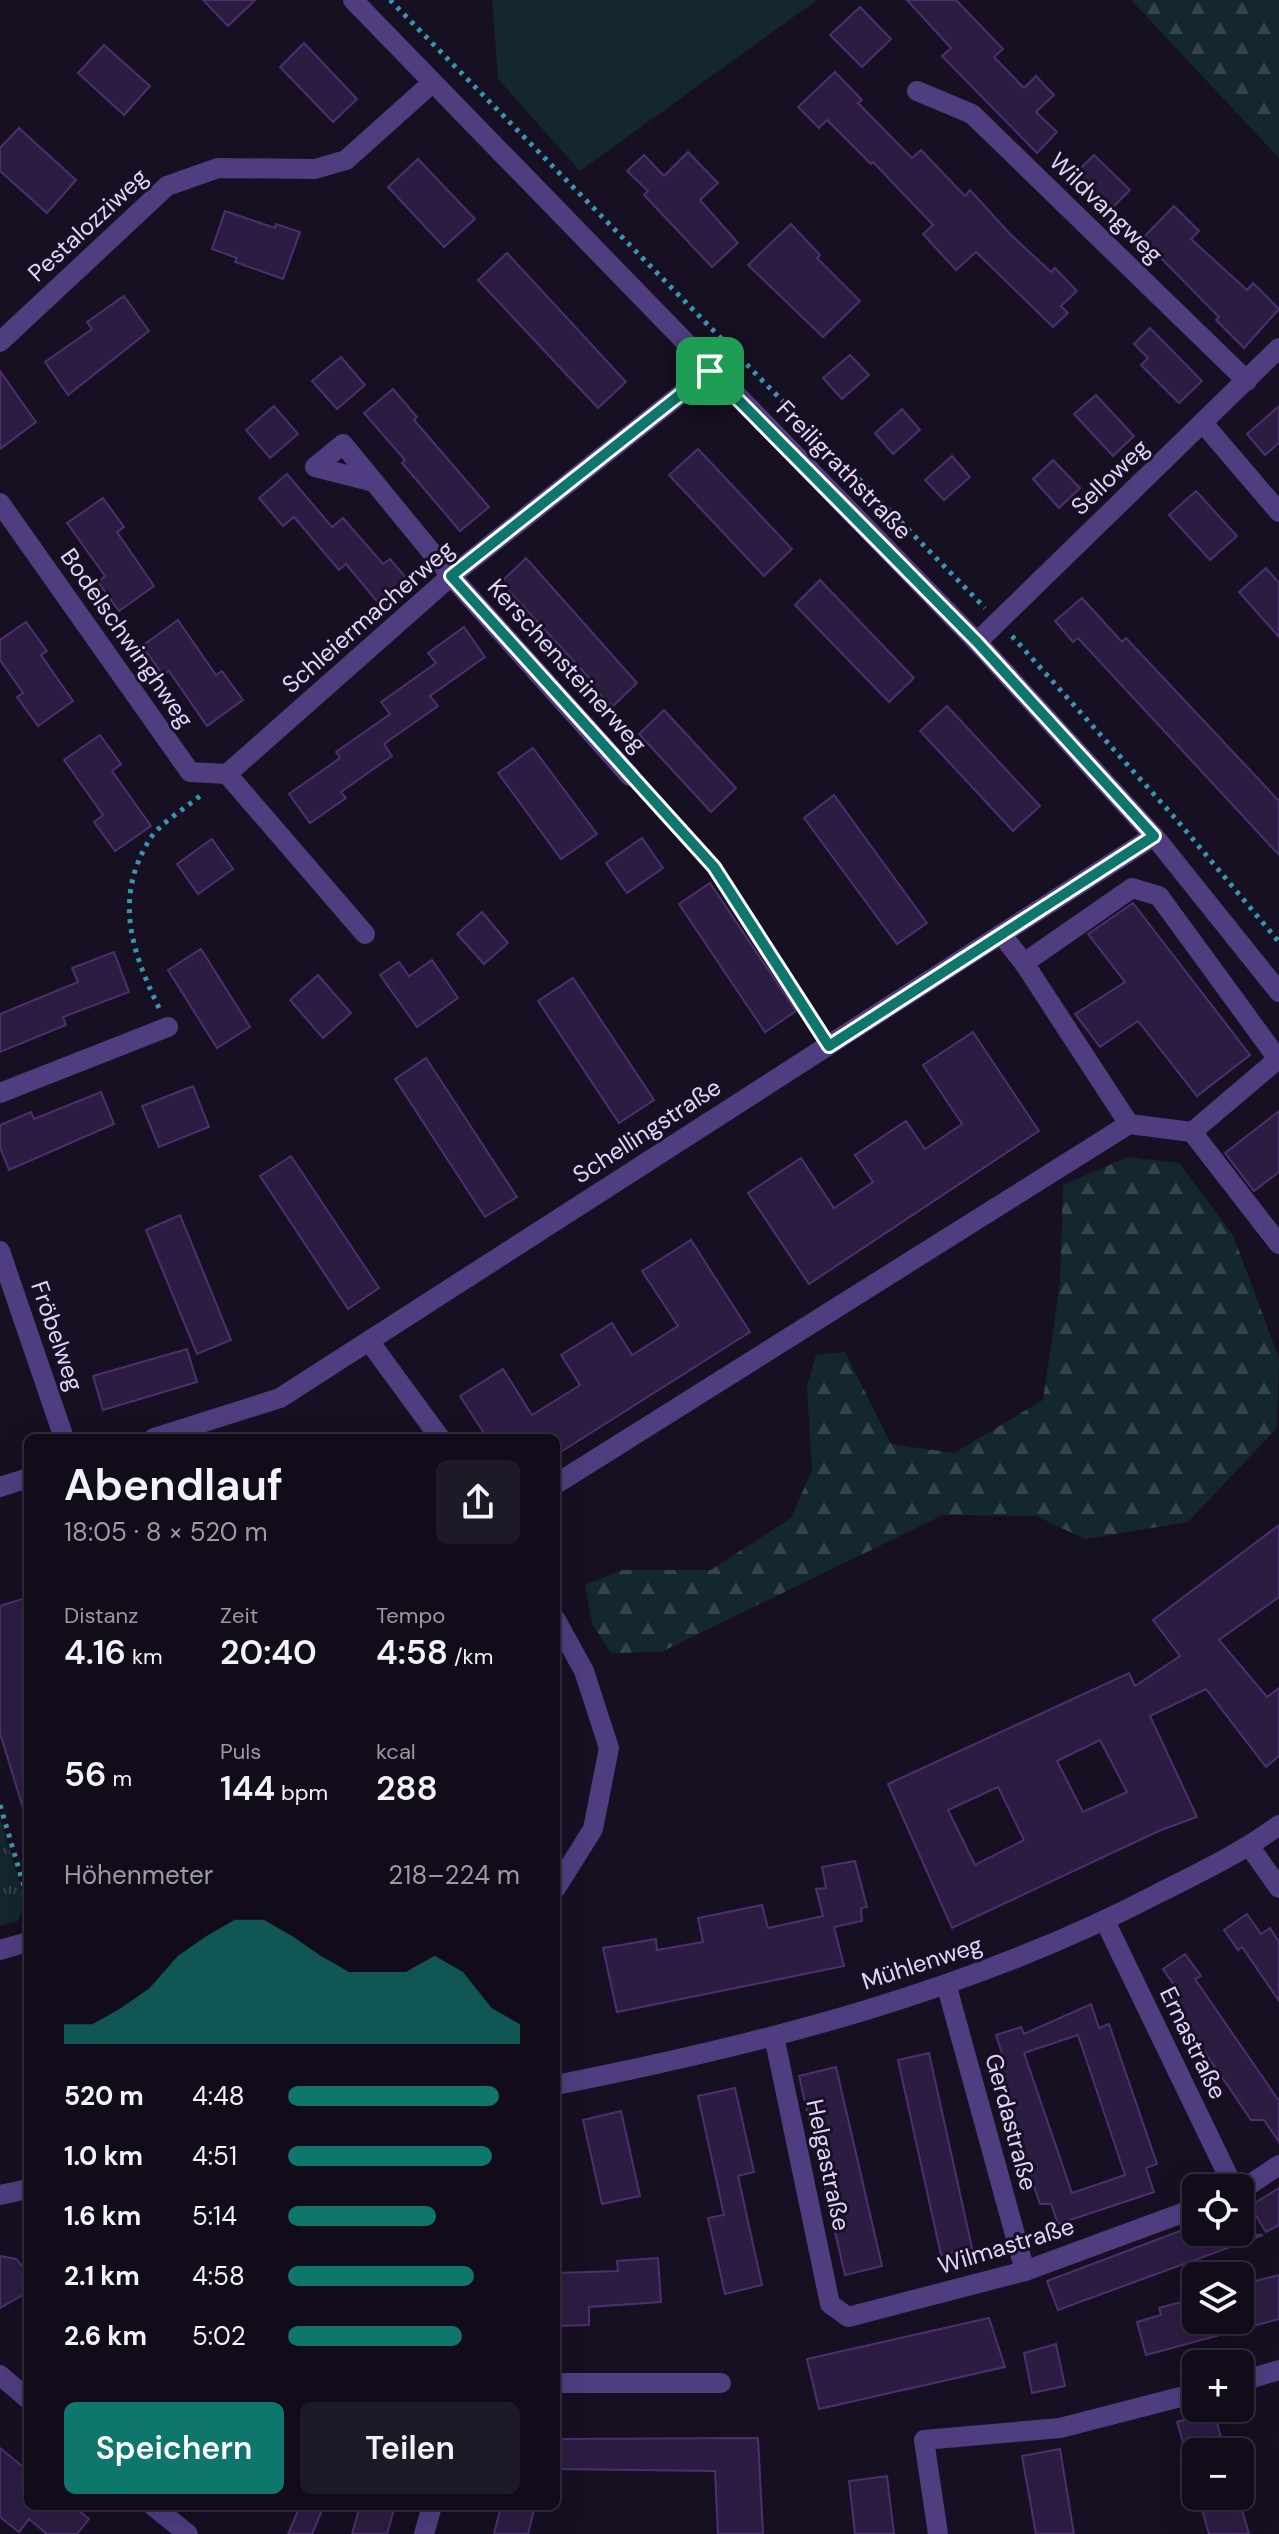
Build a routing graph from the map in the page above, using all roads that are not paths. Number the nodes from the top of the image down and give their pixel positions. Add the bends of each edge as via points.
1 (353, 0) edge
2 (432, 83) junction
3 (917, 91) dead end
4 (0, 342) edge
5 (1279, 348) edge
6 (710, 371) junction
7 (1247, 381) junction
8 (1203, 423) junction
9 (370, 481) dead end
10 (0, 503) edge
11 (1279, 512) edge
12 (451, 576) junction
13 (977, 642) junction
14 (227, 774) junction
15 (630, 776) road end
16 (1154, 836) junction
17 (365, 934) dead end
18 (1001, 934) junction
19 (1024, 963) junction
20 (1279, 992) edge
21 (168, 1027) road end
22 (0, 1093) edge
23 (1129, 1124) junction
24 (1192, 1132) junction
25 (1279, 1244) edge
26 (1, 1259) edge
27 (369, 1341) junction
28 (63, 1434) edge
29 (167, 1434) edge
30 (437, 1434) edge
31 (24, 1479) edge
32 (560, 1481) edge
33 (0, 1487) edge
34 (560, 1627) edge
35 (1279, 1825) edge
36 (1250, 1847) junction
37 (560, 1882) edge
38 (1279, 1888) edge
39 (1105, 1921) junction
40 (24, 1943) edge
41 (0, 1950) edge
42 (947, 1987) junction
43 (774, 2036) junction
44 (560, 2084) edge
45 (1279, 2165) edge
46 (1227, 2174) edge
47 (1254, 2182) edge
48 (24, 2190) edge
49 (0, 2195) edge
50 (1182, 2213) edge
51 (1025, 2271) junction
52 (830, 2304) joint
53 (1279, 2370) edge
54 (0, 2375) edge
55 (1254, 2378) edge
56 (560, 2383) edge
57 (721, 2383) dead end
58 (24, 2396) edge
59 (1182, 2397) edge
60 (158, 2510) edge
61 (431, 2510) edge
62 (188, 2534) edge
63 (424, 2534) edge
64 (938, 2534) edge

1 - 2 street, Freiligrathstraße
2 - 4 street, Pestalozziweg via 346,160 315,169 218,168 167,186
2 - 6 street, Freiligrathstraße
3 - 7 street, Wildvangweg via 972,114
5 - 7 street, Selloweg
6 - 12 street, Schleiermacherweg
6 - 13 street, Freiligrathstraße
7 - 8 street, Selloweg
8 - 11 street
8 - 13 street, Selloweg
9 - 12 street, Kerschensteinerweg
10 - 14 street, Bodelschwinghweg via 190,772
12 - 14 street, Schleiermacherweg
12 - 15 street, Kerschensteinerweg
13 - 16 street, Freiligrathstraße
14 - 17 street
16 - 18 street, Schellingstraße
16 - 20 street, Freiligrathstraße
18 - 19 street
18 - 27 street, Schellingstraße
19 - 23 street
19 - 24 street via 1132,888 1159,896 1278,1059
21 - 22 street
23 - 24 street
23 - 32 street
24 - 25 street
26 - 28 street, Fröbelweg
27 - 29 street, Schellingstraße via 280,1398
27 - 30 street
31 - 33 street
34 - 37 street via 584,1671 609,1748 593,1829
35 - 36 street, Mühlenweg
36 - 38 street
36 - 39 street, Mühlenweg
39 - 42 street, Mühlenweg
39 - 46 street, Ernastraße
40 - 41 street
42 - 43 street, Mühlenweg
42 - 51 street, Gerdastraße
43 - 44 street, Mühlenweg
43 - 52 street, Helgastraße
45 - 47 street
48 - 49 street
50 - 51 street, Wilmastraße
51 - 52 street, Wilmastraße via 848,2317
53 - 55 street
54 - 58 street
56 - 57 street
59 - 64 street via 1060,2428 924,2440
60 - 62 street
61 - 63 street

